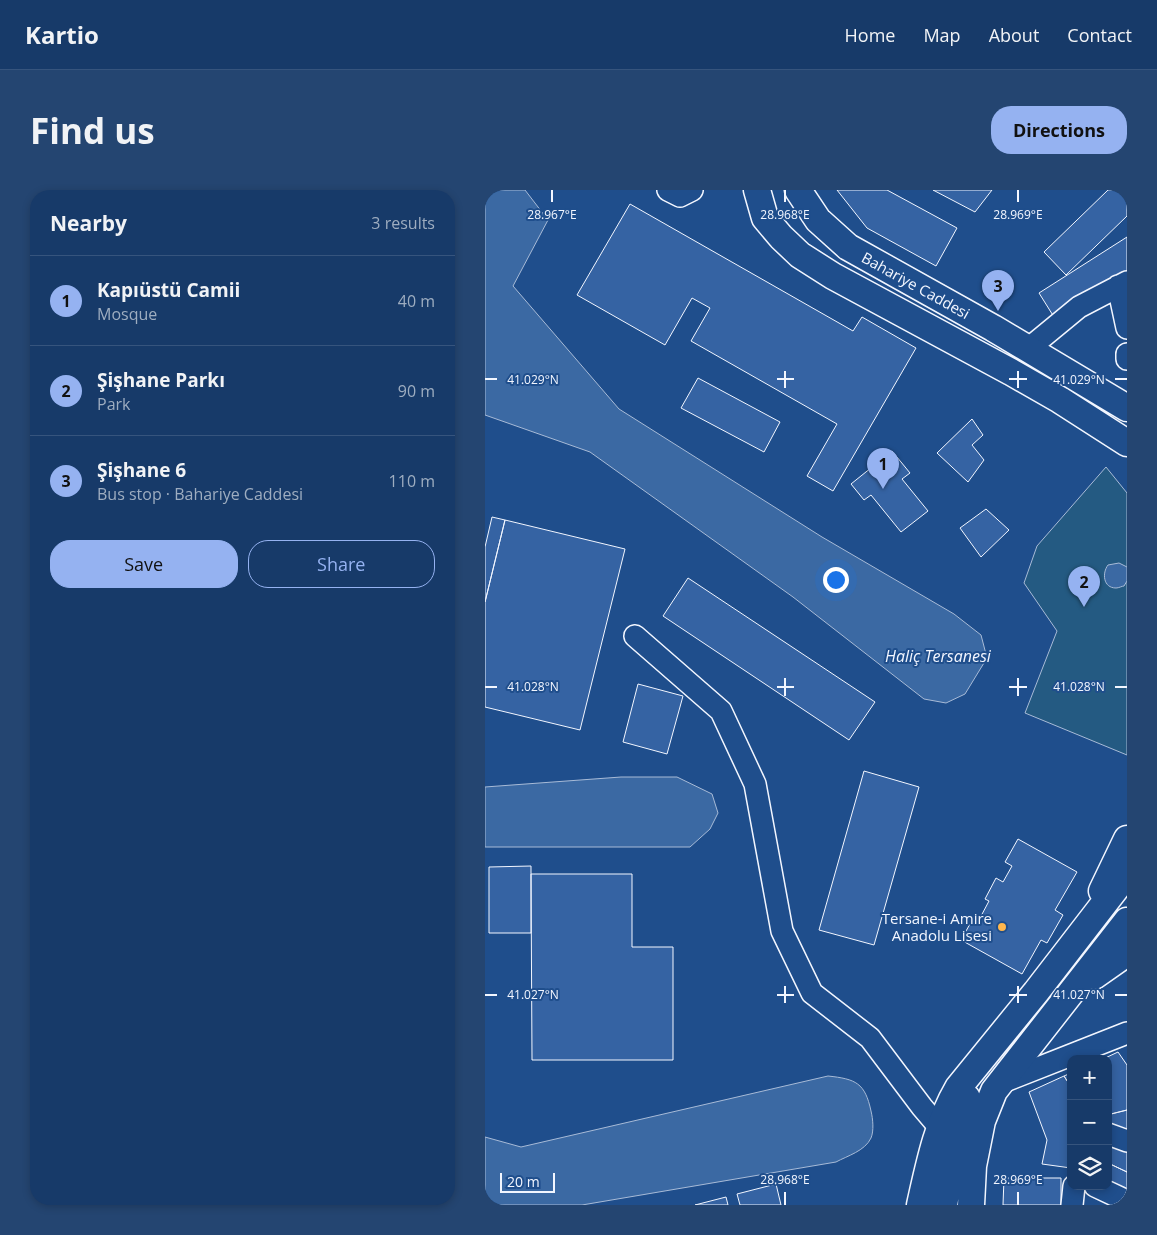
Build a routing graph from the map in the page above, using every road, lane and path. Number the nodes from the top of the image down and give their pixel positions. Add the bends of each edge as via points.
1 (668, 190) edge
2 (692, 190) edge
3 (757, 190) edge
4 (799, 190) edge
5 (1123, 284) edge
6 (1127, 328) edge
7 (1028, 349) junction
8 (1127, 354) edge
9 (1127, 360) edge
10 (1127, 408) edge
11 (1127, 443) edge
12 (635, 636) dead end
13 (1127, 839) edge
14 (1127, 874) edge
15 (1127, 921) edge
16 (1089, 924) junction
17 (1127, 953) edge
18 (1071, 993) junction
19 (1125, 1038) edge
20 (991, 1047) junction
21 (1000, 1083) junction
22 (939, 1127) junction
23 (1112, 1135) edge
24 (1127, 1141) edge
25 (977, 1146) junction
26 (1074, 1190) edge
27 (1104, 1190) edge
28 (1127, 1201) edge
29 (920, 1205) edge
30 (944, 1205) edge
31 (971, 1205) edge
32 (987, 1205) edge
33 (1072, 1205) edge

1 - 2 street via 680,196
3 - 11 main road via 765,218 800,256 1011,372
4 - 7 main road, Bahariye Caddesi via 818,220 848,248
5 - 6 street
5 - 7 street via 1079,306
7 - 10 main road, Bahariye Caddesi
8 - 9 street
12 - 22 street via 721,711 755,784 782,931 812,993 870,1038
13 - 16 main road
14 - 16 main road
15 - 18 main road
16 - 20 main road
17 - 18 main road
18 - 21 main road
19 - 21 street
20 - 22 main road via 958,1088
20 - 30 main road via 965,1102
21 - 25 main road via 982,1121
22 - 29 main road
23 - 24 street
25 - 31 main road
25 - 32 main road
26 - 33 street
27 - 28 street

